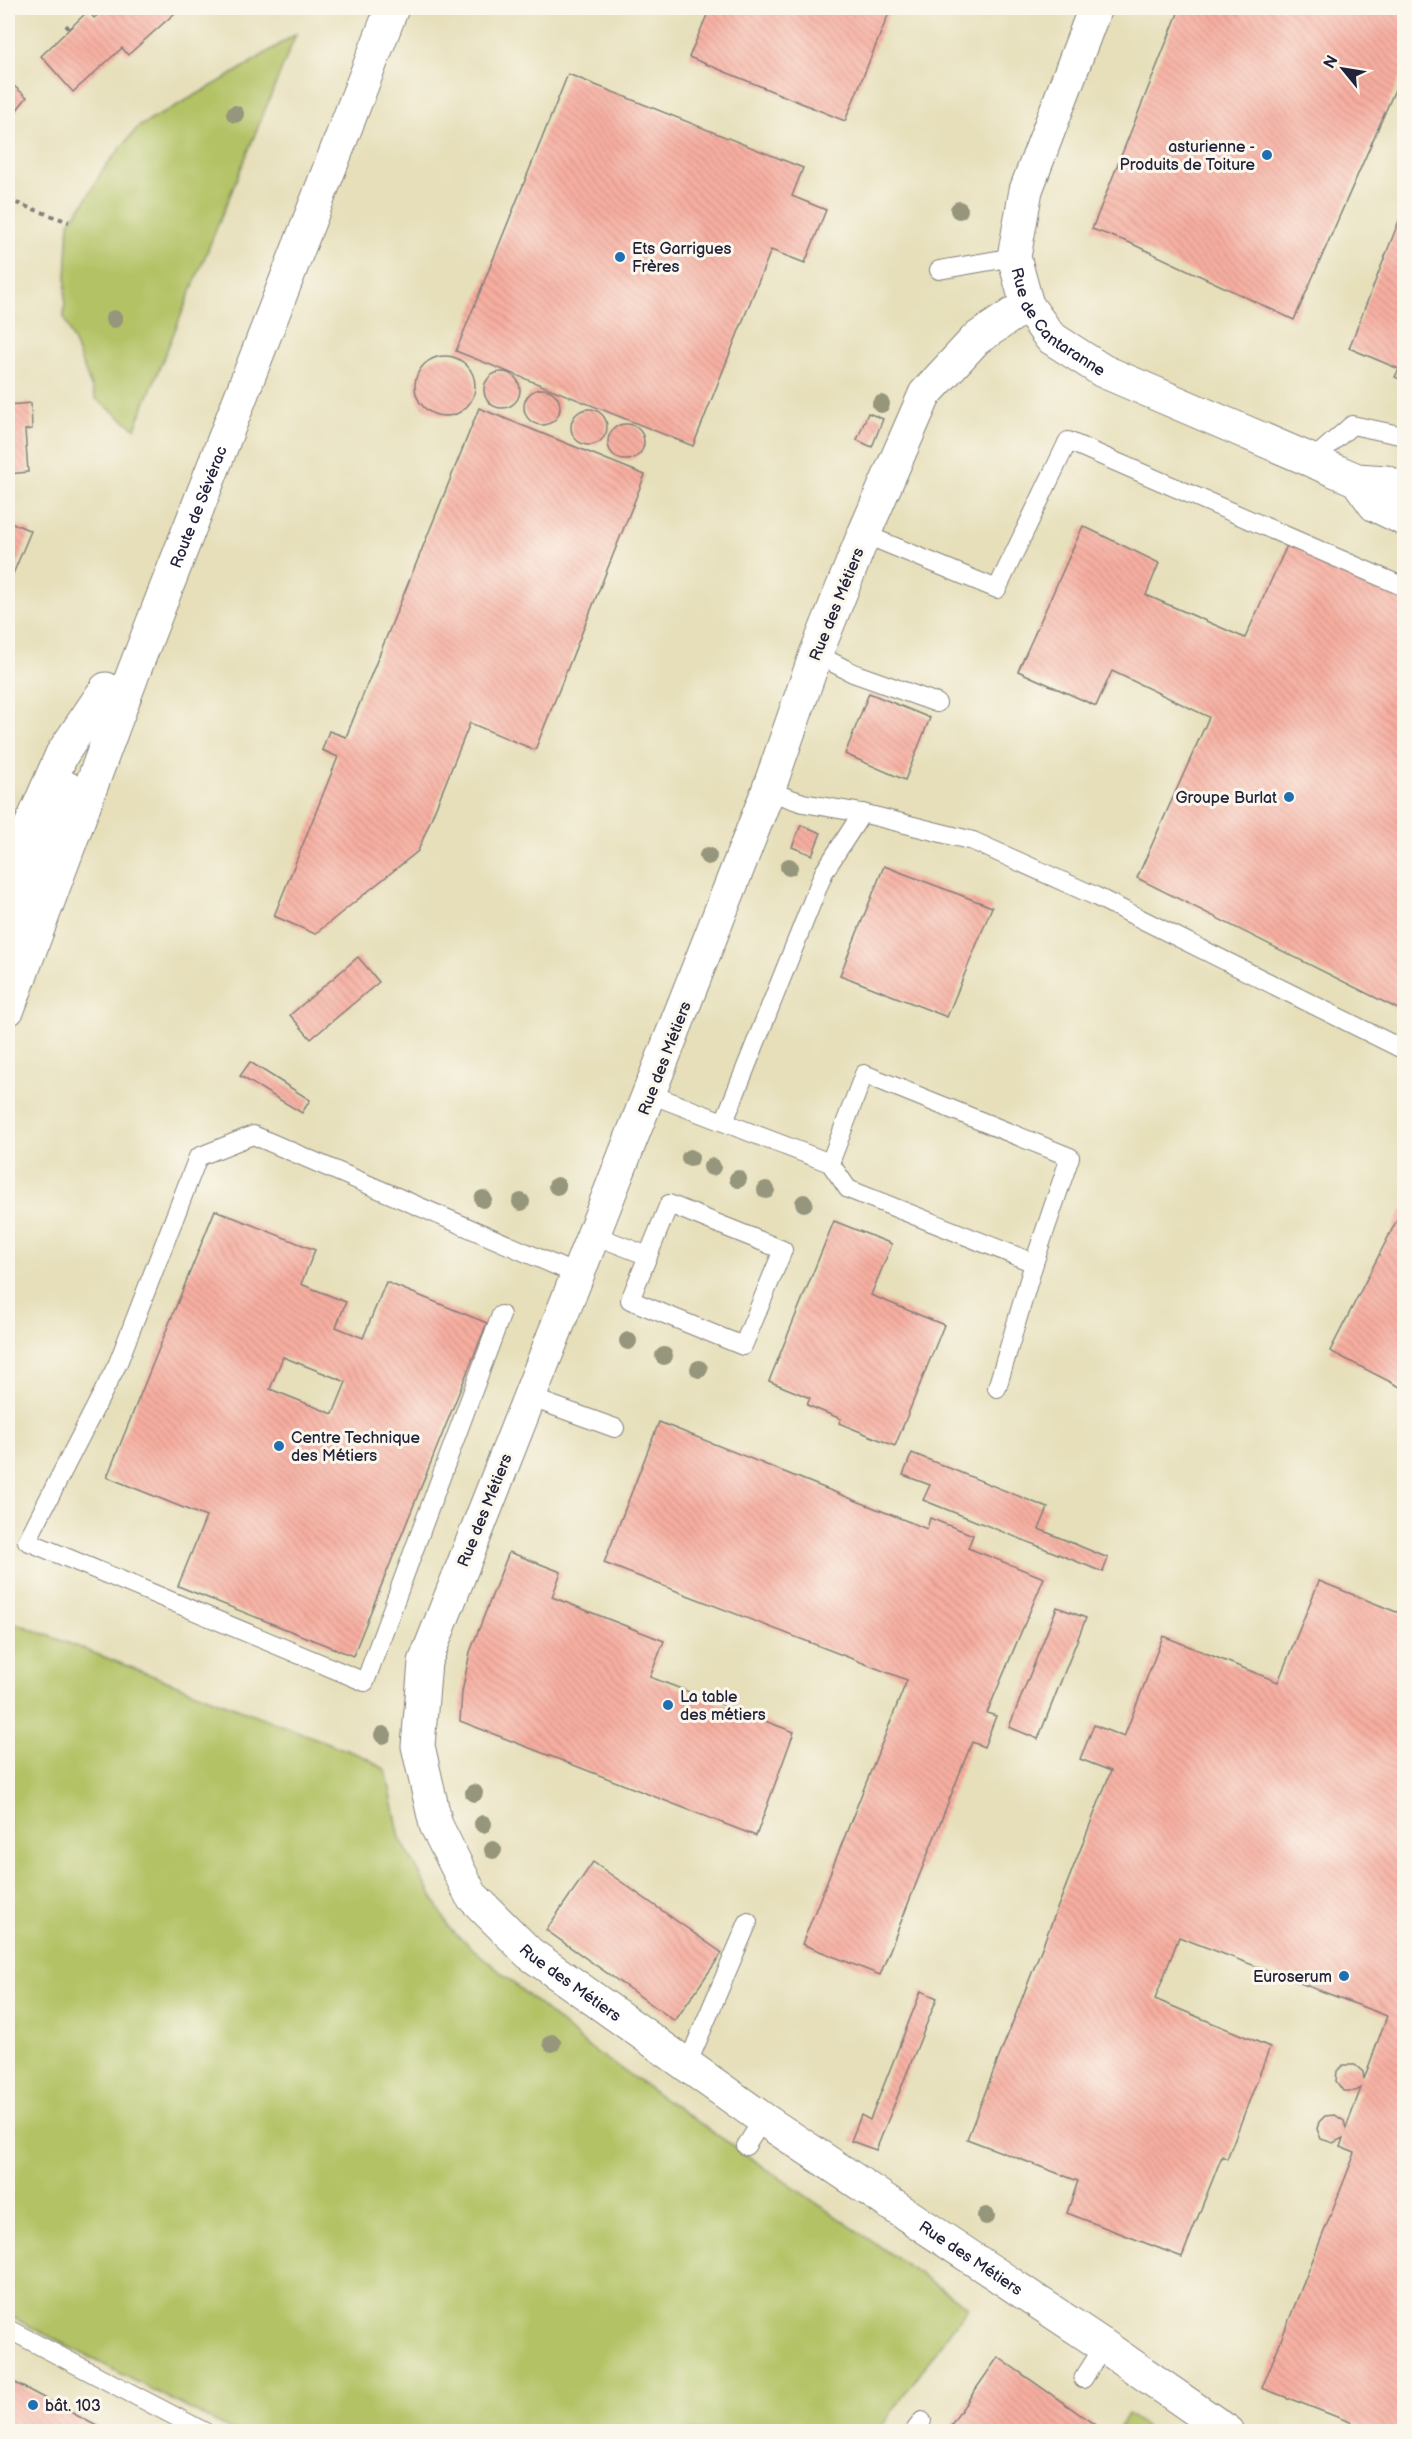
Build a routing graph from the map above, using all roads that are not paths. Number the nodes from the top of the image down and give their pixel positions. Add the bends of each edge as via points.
1 (375, 8) edge
2 (392, 8) edge
3 (1095, 8) edge
4 (1014, 257) junction
5 (939, 270) dead end
6 (1027, 305) junction
7 (1404, 436) edge
8 (1312, 460) junction
9 (1358, 480) junction
10 (1404, 490) edge
11 (1404, 519) edge
12 (864, 534) junction
13 (1404, 586) edge
14 (816, 654) junction
15 (106, 689) junction
16 (937, 703) dead end
17 (768, 791) junction
18 (862, 813) junction
19 (8, 878) edge
20 (8, 938) edge
21 (8, 1009) edge
22 (1404, 1050) edge
23 (650, 1094) junction
24 (724, 1122) junction
25 (830, 1163) junction
26 (594, 1235) junction
27 (648, 1256) junction
28 (1034, 1263) junction
29 (578, 1275) junction
30 (501, 1315) dead end
31 (997, 1388) dead end
32 (529, 1397) junction
33 (615, 1428) dead end
34 (748, 1922) dead end
35 (687, 2065) junction
36 (763, 2119) junction
37 (746, 2146) dead end
38 (8, 2329) edge
39 (1104, 2346) junction
40 (1083, 2379) dead end
41 (205, 2432) edge
42 (1228, 2432) edge

1 - 15 street, Route de Sévérac
2 - 21 street, Route de Sévérac via 134,671
3 - 4 street, Rue de Cantaranne via 1026,190
4 - 5 lane
4 - 6 street, Rue de Cantaranne
6 - 8 street, Rue de Cantaranne via 1050,337 1103,371
6 - 12 street, Rue des Métiers via 976,339 925,394
7 - 8 lane via 1352,425
8 - 9 street, Rue de Cantaranne
9 - 10 street, Rue de Cantaranne via 1386,482
9 - 11 street via 1375,505
12 - 13 lane via 997,589 1068,441
12 - 14 street, Rue des Métiers
14 - 16 lane
14 - 17 street, Rue des Métiers
15 - 19 street via 62,753
15 - 20 street, Route de Sévérac
17 - 18 lane via 803,803
17 - 23 street, Rue des Métiers
18 - 22 lane via 973,841 1093,895
18 - 24 lane via 824,872
23 - 24 lane
23 - 26 street, Rue des Métiers
24 - 25 lane
25 - 28 lane via 848,1189
25 - 28 lane via 864,1074 1070,1157
26 - 27 lane
26 - 29 street, Rue des Métiers
27 - 27 lane via 630,1299 743,1346 783,1250 669,1204
28 - 31 lane
29 - 30 lane via 253,1135 198,1157 118,1363 27,1542 365,1682
29 - 32 street, Rue des Métiers
32 - 33 lane
32 - 35 street, Rue des Métiers via 425,1662 418,1746 436,1825 471,1895 529,1953
34 - 35 lane
35 - 36 street, Rue des Métiers
36 - 37 lane
36 - 39 street, Rue des Métiers
38 - 41 lane
39 - 40 lane
39 - 42 street, Rue des Métiers

